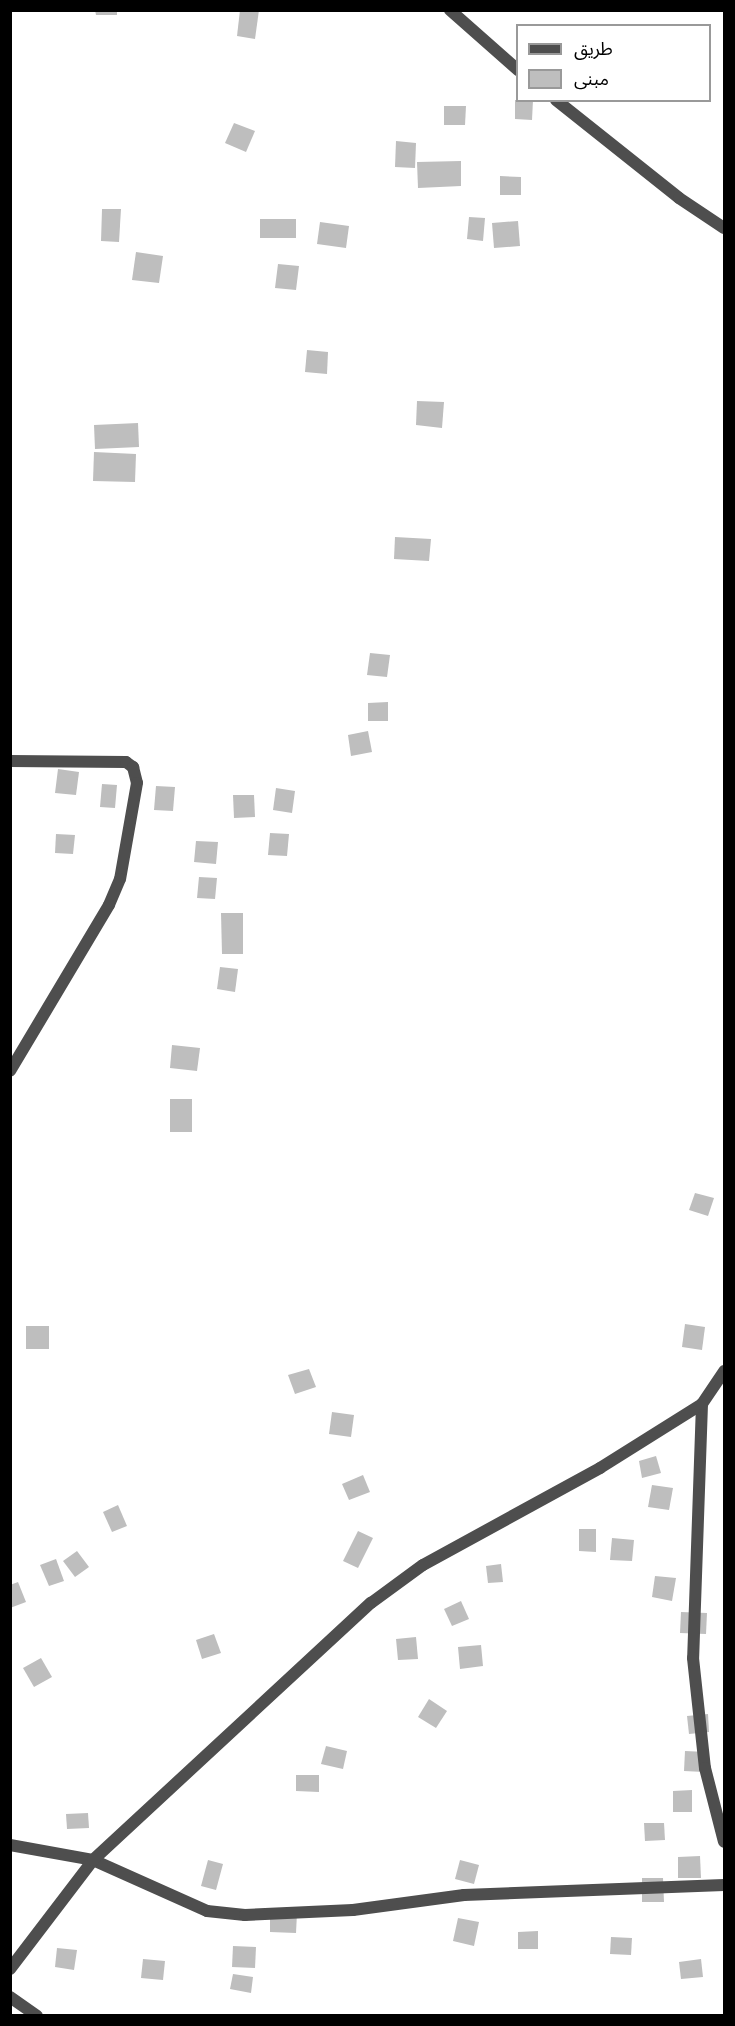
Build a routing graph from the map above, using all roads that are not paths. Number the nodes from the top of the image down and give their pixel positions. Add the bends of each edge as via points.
1 (450, 10) edge
2 (516, 68) edge
3 (559, 102) edge
4 (724, 228) edge
5 (10, 761) edge
6 (10, 1071) edge
7 (724, 1371) edge
8 (702, 1404) junction
9 (724, 1842) edge
10 (10, 1845) edge
11 (93, 1860) junction
12 (724, 1885) edge
13 (10, 1969) edge
14 (10, 1997) edge
15 (37, 2016) edge

1 - 2 street
3 - 4 street via 679,198
5 - 6 street via 126,762 133,767 137,783 120,879 109,905
7 - 8 street
8 - 9 street via 693,1658 705,1768
8 - 11 street via 600,1468 423,1565 371,1603
10 - 11 street
11 - 12 street via 207,1911 245,1915 353,1910 464,1894
11 - 13 street
14 - 15 street

